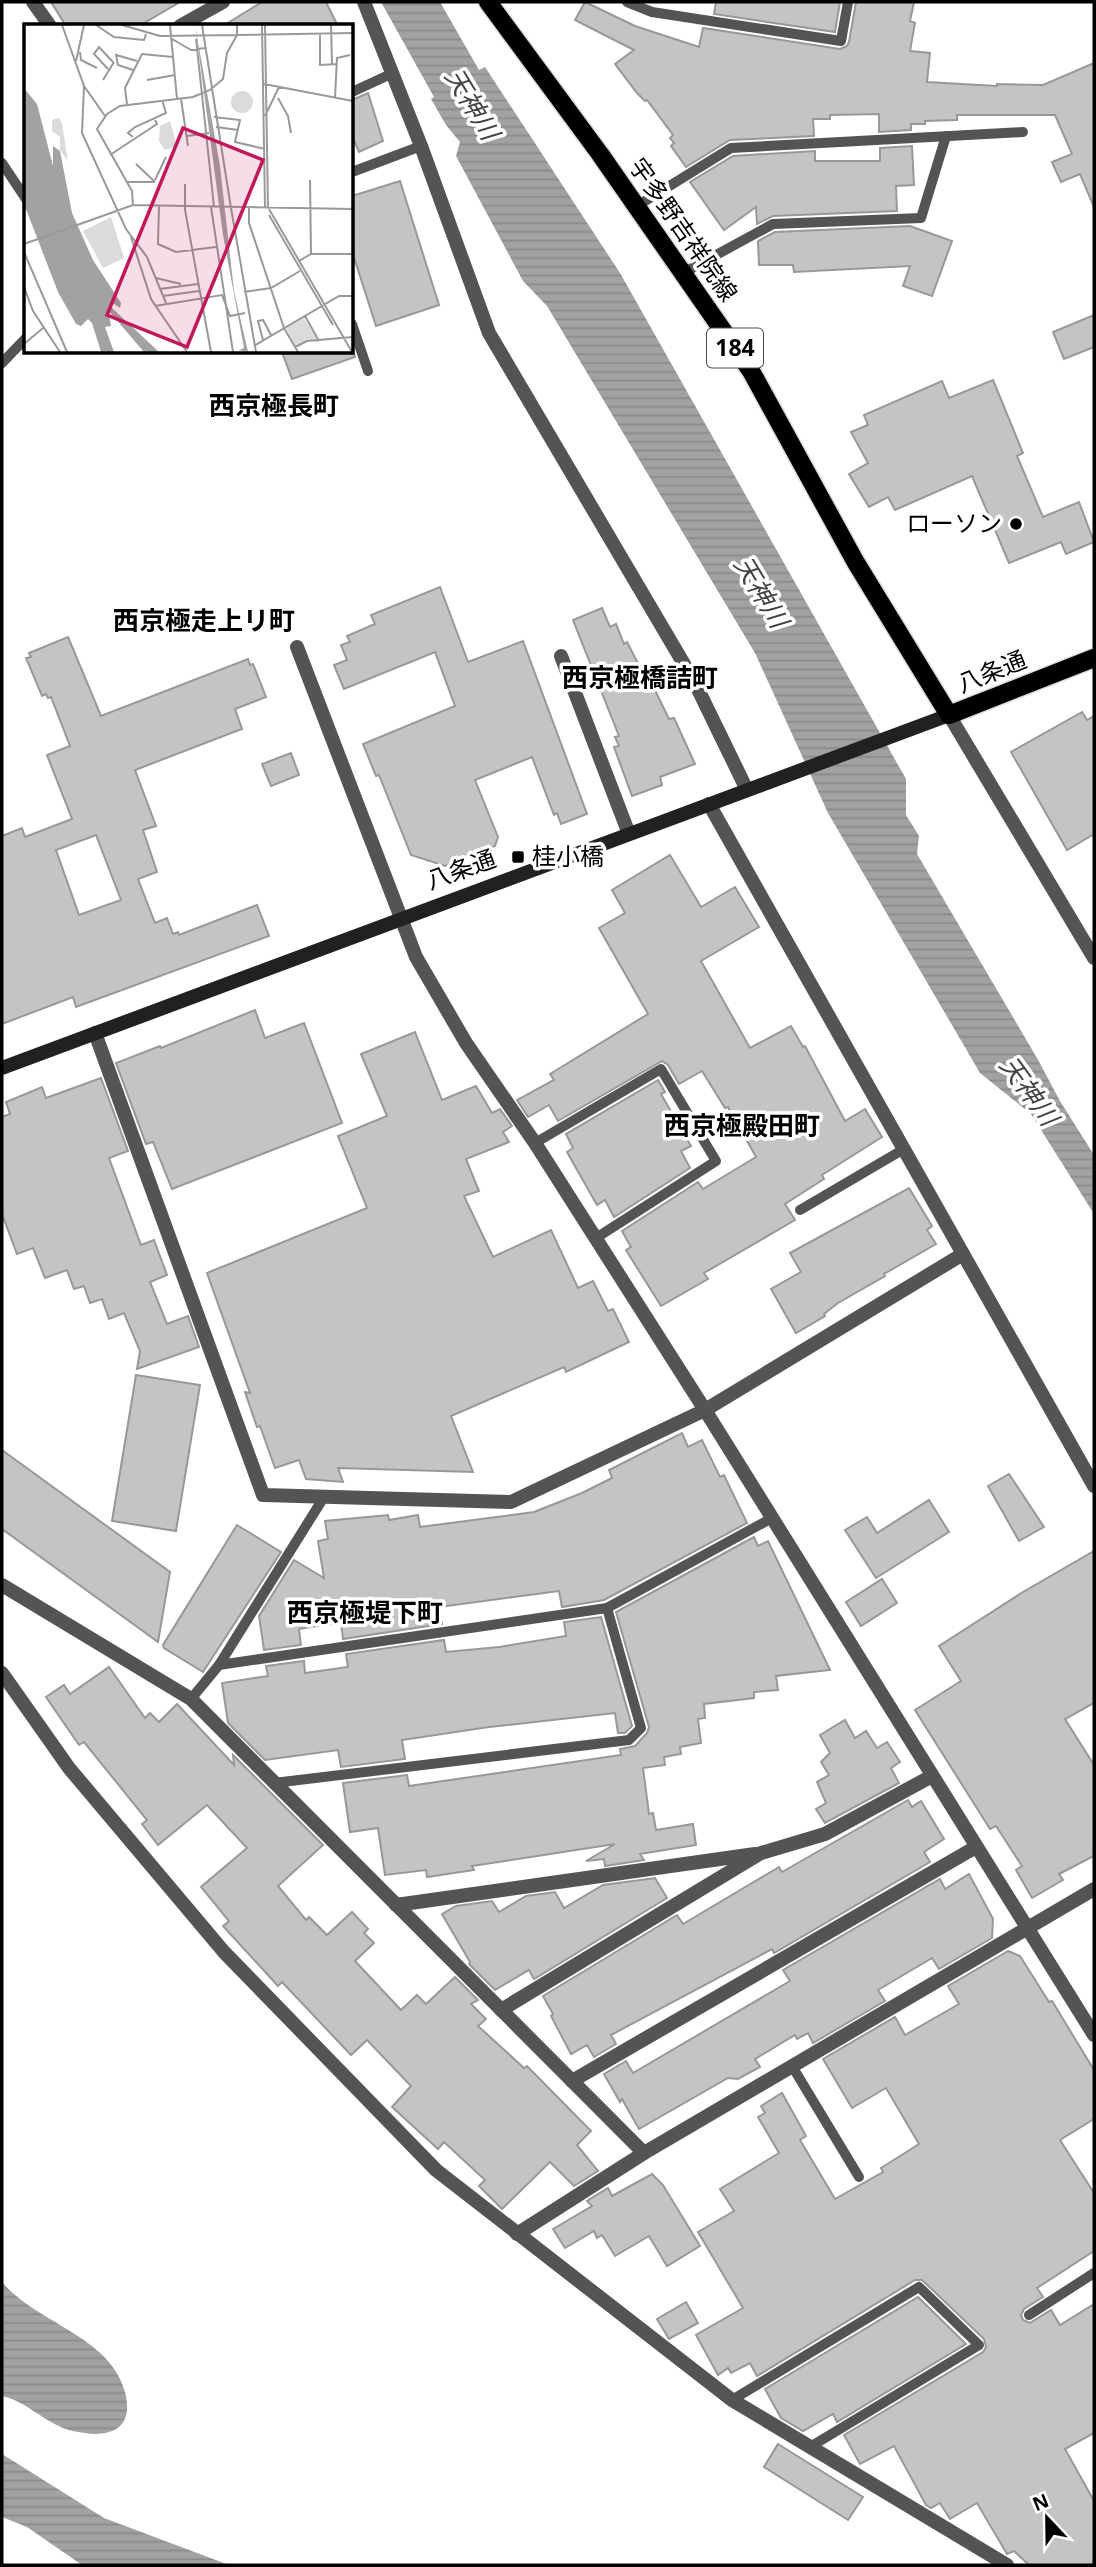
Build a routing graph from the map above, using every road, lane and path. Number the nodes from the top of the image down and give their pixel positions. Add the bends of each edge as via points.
1 (33, 2) edge
2 (223, 2) edge
3 (364, 2) edge
4 (488, 2) edge
5 (627, 2) edge
6 (848, 2) edge
7 (49, 24) edge
8 (184, 24) edge
9 (393, 73) junction
10 (354, 91) edge
11 (1023, 132) dead end
12 (946, 136) junction
13 (421, 146) junction
14 (2, 163) edge
15 (354, 171) edge
16 (24, 196) edge
17 (637, 206) junction
18 (683, 273) junction
19 (354, 330) edge
20 (24, 340) edge
21 (2, 363) edge
22 (368, 371) dead end
23 (296, 647) dead end
24 (561, 656) dead end
25 (1094, 657) edge
26 (949, 715) junction
27 (747, 790) junction
28 (709, 804) junction
29 (629, 834) junction
30 (401, 919) junction
31 (1094, 958) edge
32 (95, 1033) junction
33 (2, 1068) edge
34 (535, 1143) junction
35 (904, 1149) junction
36 (800, 1210) dead end
37 (596, 1238) junction
38 (963, 1254) junction
39 (705, 1410) junction
40 (1094, 1486) edge
41 (324, 1497) junction
42 (772, 1518) junction
43 (2, 1585) edge
44 (607, 1608) junction
45 (219, 1665) junction
46 (2, 1673) edge
47 (191, 1699) junction
48 (932, 1776) junction
49 (274, 1783) junction
50 (976, 1847) junction
51 (761, 1853) junction
52 (1094, 1889) edge
53 (396, 1905) junction
54 (1027, 1929) junction
55 (501, 2010) junction
56 (1094, 2035) edge
57 (792, 2066) junction
58 (572, 2081) junction
59 (644, 2153) junction
60 (859, 2177) dead end
61 (517, 2234) junction
62 (1094, 2273) edge
63 (1029, 2315) dead end
64 (732, 2400) junction
65 (810, 2446) junction
66 (1007, 2565) edge

1 - 7 street
2 - 8 street
3 - 9 street
4 - 17 main road, 宇多野吉祥院線 / 184
5 - 6 lane via 652,12 841,41
9 - 10 lane
9 - 13 street
11 - 12 lane
12 - 17 lane via 731,148
12 - 18 lane via 921,218 773,224
13 - 15 lane
13 - 27 street via 489,333 694,681
14 - 16 lane
17 - 18 main road, 宇多野吉祥院線 / 184
18 - 26 main road, 宇多野吉祥院線 / 184 via 751,371 855,561
19 - 22 lane
20 - 21 lane
23 - 30 street
24 - 29 street
25 - 26 main road, 八条通
26 - 27 main road, 八条通
26 - 31 street
27 - 28 main road, 八条通
28 - 29 main road, 八条通
28 - 35 street
29 - 30 main road, 八条通
30 - 32 main road, 八条通
30 - 34 street via 416,957 466,1043
32 - 33 main road, 八条通
32 - 41 street via 263,1495
34 - 37 street
34 - 37 lane via 661,1069 716,1161
35 - 36 lane
35 - 38 street
37 - 39 street
38 - 39 street
38 - 40 street
39 - 41 street via 511,1503
39 - 42 street
41 - 45 lane
42 - 44 lane
42 - 48 street
43 - 47 street
44 - 45 lane
44 - 49 lane via 641,1727 629,1740
45 - 47 lane
46 - 61 street via 69,1768 223,1952 436,2170
47 - 49 street
48 - 50 street
48 - 51 street via 825,1834
49 - 53 street
50 - 54 street
50 - 58 street
51 - 53 street
51 - 55 street
52 - 54 street
53 - 55 street
54 - 56 street
54 - 57 street
55 - 58 street
57 - 59 street
57 - 60 lane
58 - 59 street
59 - 61 street
61 - 64 street
62 - 63 lane
64 - 65 street
64 - 65 lane via 919,2287 979,2345
65 - 66 street

